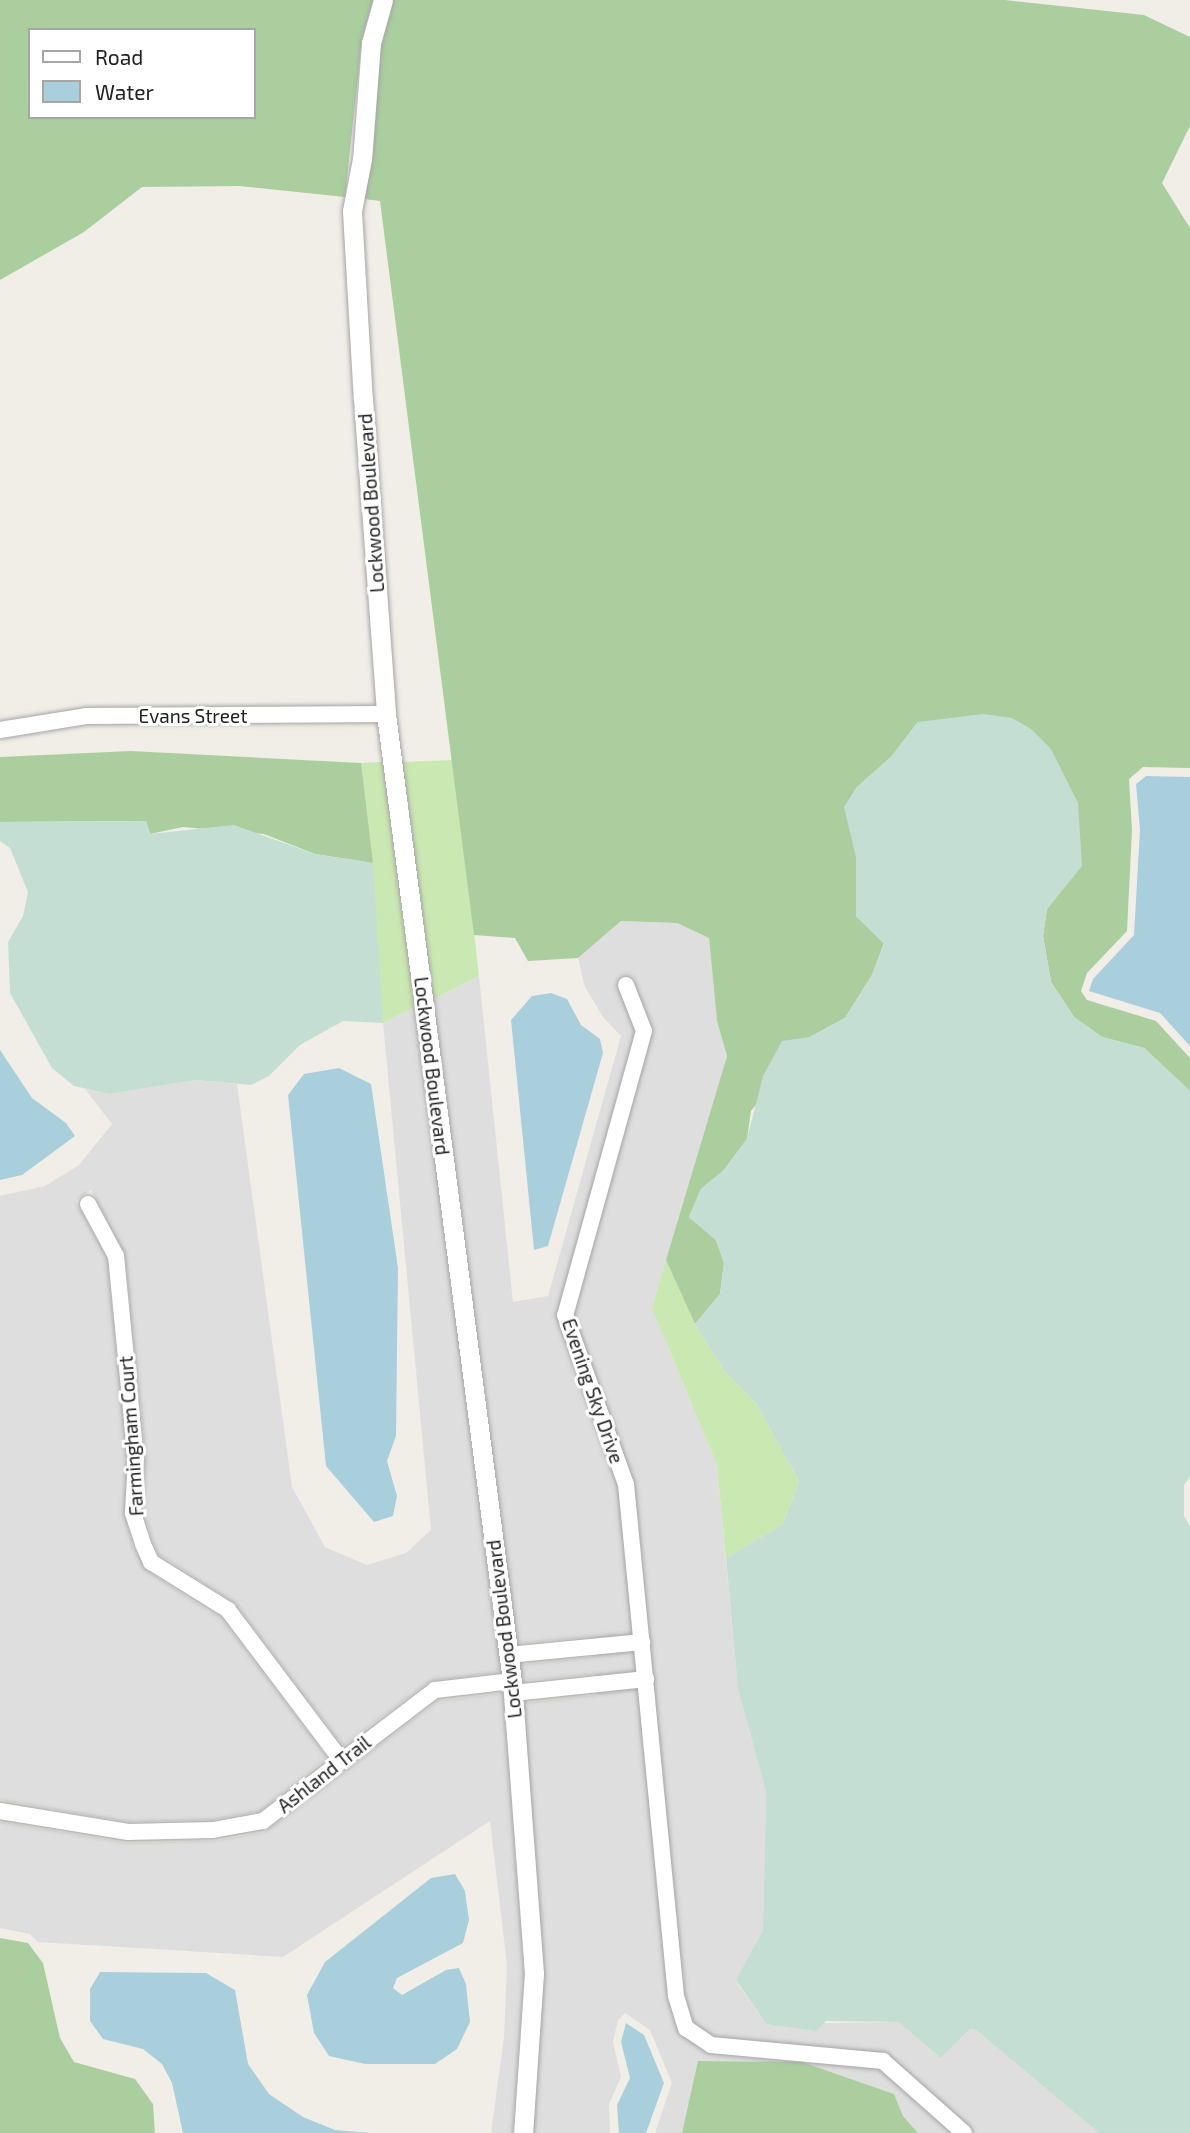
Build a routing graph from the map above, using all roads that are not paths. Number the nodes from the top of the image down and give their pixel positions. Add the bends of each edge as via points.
1 (383, 0) edge
2 (386, 714) junction
3 (0, 730) edge
4 (625, 985) dead end
5 (88, 1204) dead end
6 (642, 1642) junction
7 (509, 1655) junction
8 (646, 1679) junction
9 (512, 1687) junction
10 (341, 1760) junction
11 (0, 1811) edge
12 (523, 2133) edge
13 (964, 2133) edge

1 - 2 street, Lockwood Boulevard via 371,43 362,159 352,211
2 - 3 street, Evans Street via 86,716
2 - 7 street, Lockwood Boulevard
4 - 6 street, Evening Sky Drive via 644,1031 565,1315 625,1484
5 - 10 street, Farmingham Court via 116,1256 136,1459 133,1513 142,1544 151,1562 228,1610
6 - 7 street
6 - 8 street, Evening Sky Drive
7 - 9 street, Lockwood Boulevard
8 - 9 street
8 - 13 street, Evening Sky Drive via 676,1996 686,2028 711,2045 883,2061
9 - 10 street, Ashland Trail via 435,1690
9 - 12 street, Lockwood Boulevard via 534,1973
10 - 11 street, Ashland Trail via 263,1821 213,1830 128,1832

